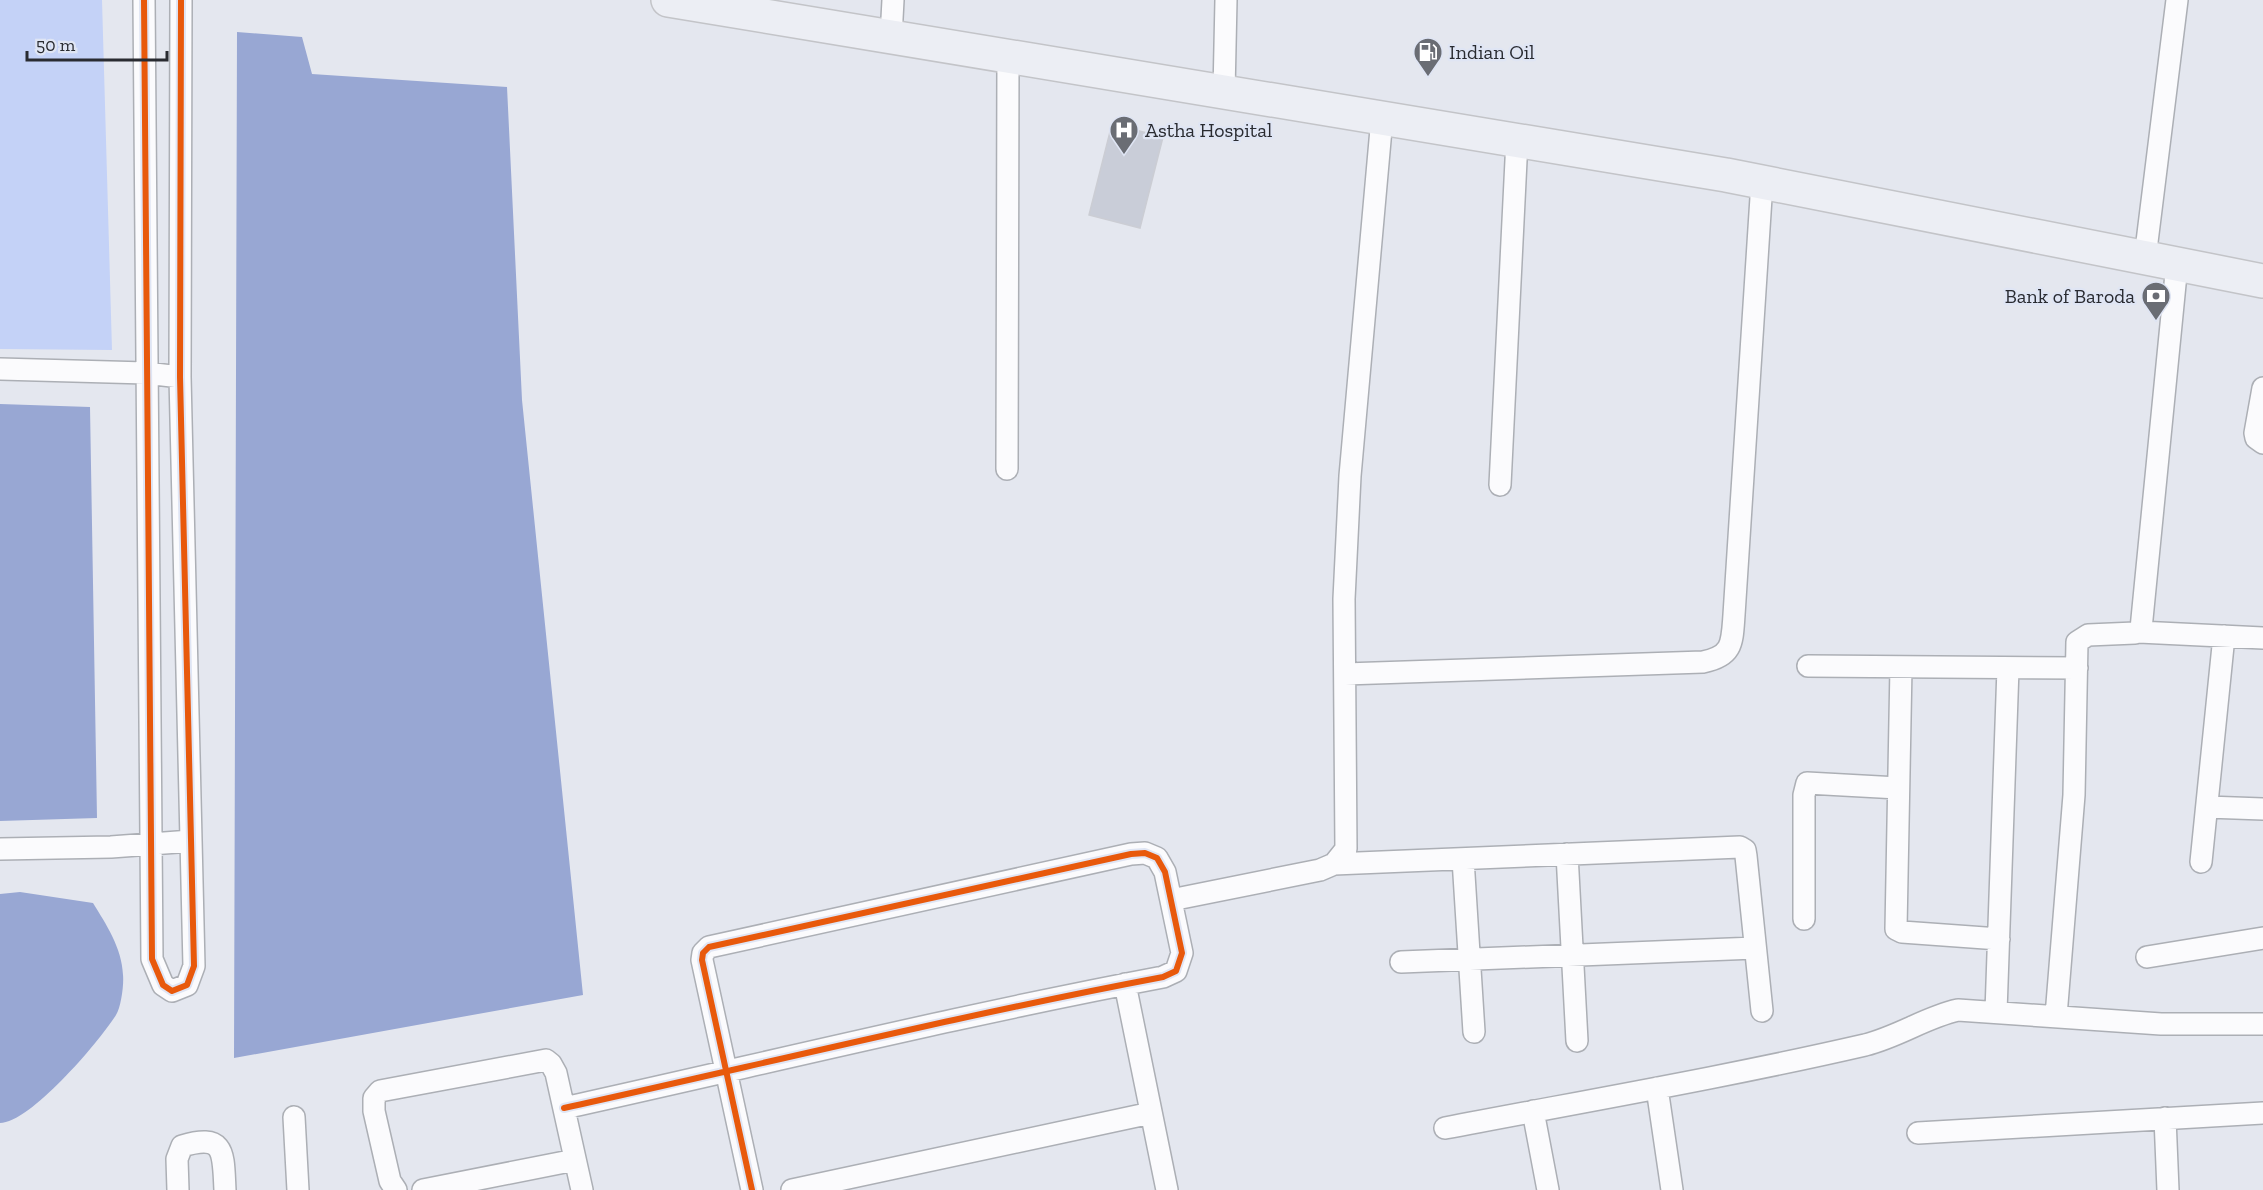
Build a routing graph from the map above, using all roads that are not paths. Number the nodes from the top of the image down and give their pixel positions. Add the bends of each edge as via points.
1 (144, 0) edge
2 (181, 0) edge
3 (668, 0) edge
4 (894, 0) edge
5 (1226, 0) edge
6 (2177, 0) edge
7 (891, 37) junction
8 (1008, 56) junction
9 (1224, 92) junction
10 (1382, 118) junction
11 (1517, 140) junction
12 (1762, 182) junction
13 (2145, 258) junction
14 (2177, 264) junction
15 (2263, 281) edge
16 (0, 369) edge
17 (146, 373) junction
18 (180, 377) junction
19 (2263, 388) edge
20 (2263, 442) edge
21 (1007, 469) dead end
22 (1500, 484) dead end
23 (2139, 632) junction
24 (2224, 636) junction
25 (2263, 638) edge
26 (1808, 666) dead end
27 (1901, 667) junction
28 (2008, 668) junction
29 (2077, 668) junction
30 (1345, 674) junction
31 (1898, 788) junction
32 (2207, 807) junction
33 (2263, 809) edge
34 (191, 841) junction
35 (150, 844) junction
36 (0, 849) edge
37 (1567, 854) junction
38 (1463, 859) junction
39 (2201, 862) dead end
40 (1334, 864) junction
41 (1171, 900) junction
42 (1804, 919) dead end
43 (2263, 938) edge
44 (1999, 939) junction
45 (1755, 948) junction
46 (1571, 956) junction
47 (2147, 957) dead end
48 (1470, 959) junction
49 (1401, 962) dead end
50 (1125, 984) junction
51 (1762, 1011) dead end
52 (1996, 1012) junction
53 (2056, 1016) junction
54 (2263, 1024) edge
55 (1474, 1032) dead end
56 (1577, 1041) dead end
57 (726, 1072) junction
58 (1657, 1088) junction
59 (564, 1108) junction
60 (1533, 1111) junction
61 (1151, 1113) junction
62 (2263, 1113) edge
63 (294, 1117) dead end
64 (2165, 1118) junction
65 (1446, 1128) dead end
66 (1918, 1133) dead end
67 (575, 1160) junction
68 (881, 1180) edge
69 (178, 1190) edge
70 (225, 1190) edge
71 (298, 1190) edge
72 (396, 1190) edge
73 (423, 1190) edge
74 (582, 1190) edge
75 (752, 1190) edge
76 (792, 1190) edge
77 (1167, 1190) edge
78 (1548, 1190) edge
79 (1672, 1190) edge
80 (2168, 1190) edge

1 - 17 street
2 - 18 street
3 - 7 highway
4 - 7 street
5 - 9 street
6 - 13 street
7 - 8 highway
8 - 9 highway
8 - 21 street
9 - 10 highway
10 - 11 highway
10 - 30 street via 1354,417 1344,599
11 - 12 highway
11 - 22 street
12 - 13 highway
12 - 30 street via 1734,615 1727,651 1719,659 1703,662
13 - 14 highway
14 - 15 highway
14 - 23 street
16 - 17 street
17 - 18 street
17 - 35 street
18 - 34 street
19 - 20 street via 2255,434
23 - 24 street
23 - 29 street via 2081,638
24 - 25 street
24 - 32 street
26 - 27 street
27 - 28 street
27 - 31 street
28 - 29 street
28 - 44 street
29 - 53 street via 2074,795
30 - 40 street via 1347,837 1346,849
31 - 42 street via 1807,783
31 - 44 street via 1896,929
32 - 33 street
32 - 39 street
34 - 35 street
34 - 35 street via 194,966 187,985 172,990 157,975 153,959
35 - 36 street
37 - 38 street
37 - 45 street via 1740,847 1746,856
37 - 46 street
38 - 40 street
38 - 48 street
40 - 41 street
41 - 50 street via 1181,963 1176,971 1163,977
41 - 57 street via 1165,872 1157,858 1145,853 1131,854 709,947 702,960
43 - 47 street
44 - 52 street
45 - 46 street
45 - 51 street
46 - 48 street
46 - 56 street
48 - 49 street
48 - 55 street
50 - 57 street
50 - 61 street
52 - 53 street
52 - 58 street via 1958,1010 1867,1044
53 - 54 street via 2161,1024
57 - 59 street
57 - 75 street
58 - 60 street
58 - 79 street
59 - 67 street
59 - 72 street via 556,1073 546,1060 380,1091 374,1098 374,1111 390,1181
60 - 65 street
60 - 78 street
61 - 68 street
61 - 77 street
62 - 64 street
63 - 71 street
64 - 66 street
64 - 80 street
67 - 73 street
67 - 74 street
68 - 76 street
69 - 70 street via 178,1152 182,1146 208,1141 223,1154

